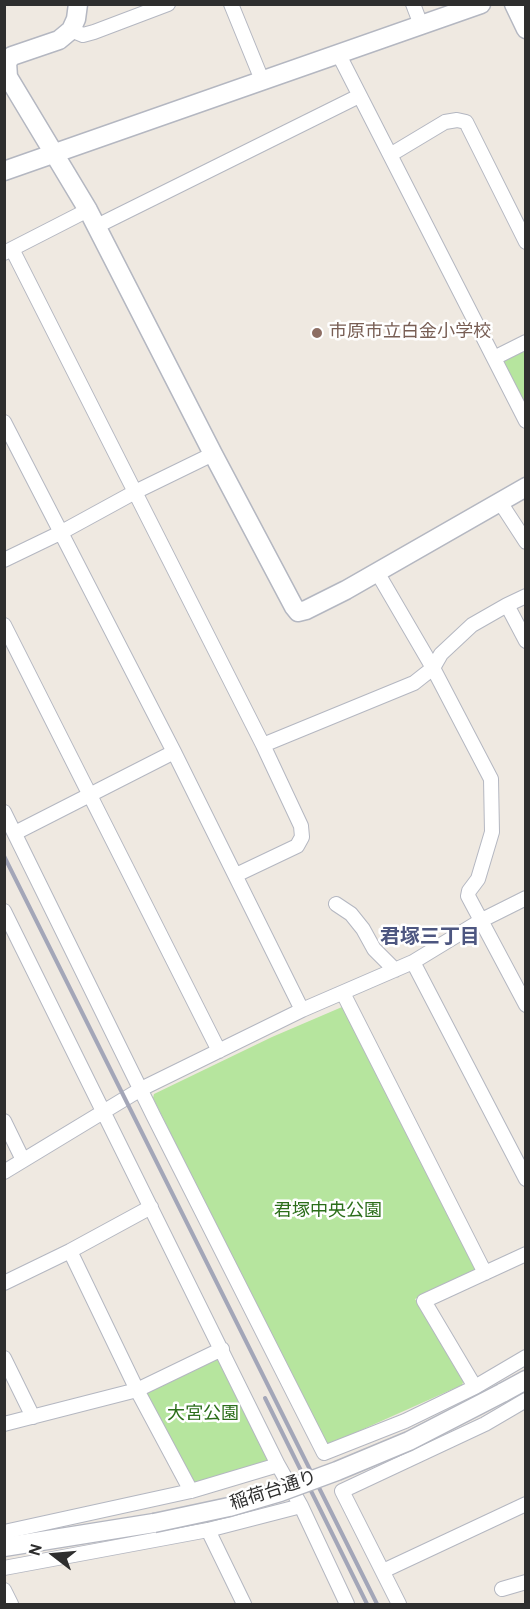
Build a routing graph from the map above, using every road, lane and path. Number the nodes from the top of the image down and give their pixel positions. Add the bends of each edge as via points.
1 (78, 4) edge
2 (168, 4) edge
3 (231, 4) edge
4 (413, 4) edge
5 (481, 4) edge
6 (514, 4) edge
7 (421, 25) junction
8 (525, 29) edge
9 (71, 30) junction
10 (339, 56) junction
11 (6, 62) edge
12 (262, 80) junction
13 (360, 96) junction
14 (56, 153) junction
15 (390, 155) junction
16 (4, 171) edge
17 (92, 218) junction
18 (525, 242) edge
19 (8, 251) edge
20 (525, 342) edge
21 (494, 358) junction
22 (525, 421) edge
23 (4, 422) edge
24 (213, 454) junction
25 (525, 488) edge
26 (135, 492) junction
27 (501, 502) junction
28 (60, 533) junction
29 (525, 542) edge
30 (4, 560) edge
31 (377, 572) junction
32 (525, 596) edge
33 (507, 605) junction
34 (4, 625) edge
35 (525, 641) edge
36 (433, 668) junction
37 (263, 745) junction
38 (174, 752) junction
39 (90, 796) junction
40 (4, 812) edge
41 (15, 833) junction
42 (236, 875) junction
43 (525, 898) edge
44 (336, 904) dead end
45 (4, 911) edge
46 (482, 920) junction
47 (413, 962) junction
48 (395, 970) junction
49 (343, 993) junction
50 (525, 1005) edge
51 (302, 1010) junction
52 (219, 1051) junction
53 (141, 1089) junction
54 (103, 1112) junction
55 (4, 1121) edge
56 (23, 1160) junction
57 (4, 1172) edge
58 (525, 1179) edge
59 (151, 1207) junction
60 (70, 1251) junction
61 (525, 1254) edge
62 (485, 1273) junction
63 (4, 1282) edge
64 (222, 1349) junction
65 (525, 1357) edge
66 (4, 1358) edge
67 (525, 1380) edge
68 (476, 1387) junction
69 (137, 1390) junction
70 (525, 1400) edge
71 (33, 1416) junction
72 (4, 1424) edge
73 (278, 1465) junction
74 (191, 1491) junction
75 (525, 1504) edge
76 (301, 1506) junction
77 (208, 1530) junction
78 (4, 1532) edge
79 (4, 1547) edge
80 (4, 1568) edge
81 (383, 1571) junction
82 (525, 1582) edge
83 (502, 1589) dead end
84 (4, 1590) edge
85 (11, 1605) edge
86 (244, 1605) edge
87 (347, 1605) edge
88 (399, 1605) edge

1 - 9 street
2 - 9 street via 83,35
3 - 12 street
4 - 7 street
5 - 7 street
6 - 8 street
7 - 10 street
9 - 11 street via 59,40 20,52
10 - 12 street
10 - 13 street
11 - 14 street via 8,76
12 - 14 street
13 - 15 street
13 - 17 street
14 - 16 street
14 - 17 street
15 - 18 street via 445,122 466,122
15 - 21 street
17 - 19 street
17 - 24 street
19 - 26 street
20 - 21 street
21 - 22 street
23 - 28 street
24 - 26 street
24 - 31 street via 298,612
25 - 27 street
26 - 28 street
26 - 37 street
27 - 29 street
27 - 31 street
28 - 30 street
28 - 38 street
31 - 36 street
32 - 33 street
33 - 35 street
33 - 36 street via 472,625 441,654
34 - 39 street
36 - 37 street via 414,683
36 - 46 street via 491,779 492,832 478,879 468,896
37 - 42 street via 301,826 302,837 297,846
38 - 39 street
38 - 42 street
39 - 41 street
39 - 52 street
40 - 41 street
41 - 53 street
42 - 51 street
43 - 46 street
44 - 48 street via 351,914 374,949
45 - 54 street
46 - 47 street
46 - 50 street
47 - 48 street
47 - 58 street
48 - 49 street
49 - 51 street
49 - 62 street
51 - 52 street
52 - 53 street
53 - 54 street
53 - 68 street via 324,1453
54 - 56 street
54 - 59 street
55 - 56 street
56 - 57 street
59 - 60 street
59 - 64 street
60 - 63 street
60 - 69 street
61 - 62 street
62 - 68 street via 424,1301
64 - 69 street
64 - 73 street
65 - 68 street
66 - 71 street
67 - 79 street, 稲荷台通り, bridge via 409,1441 280,1492 153,1523
69 - 71 street
69 - 74 street
70 - 81 street via 474,1430 342,1491
71 - 72 street
73 - 74 street
73 - 76 street
74 - 78 street
75 - 81 street
76 - 77 street
76 - 87 street
77 - 80 street
77 - 86 street
81 - 88 street
82 - 83 street
84 - 85 street

